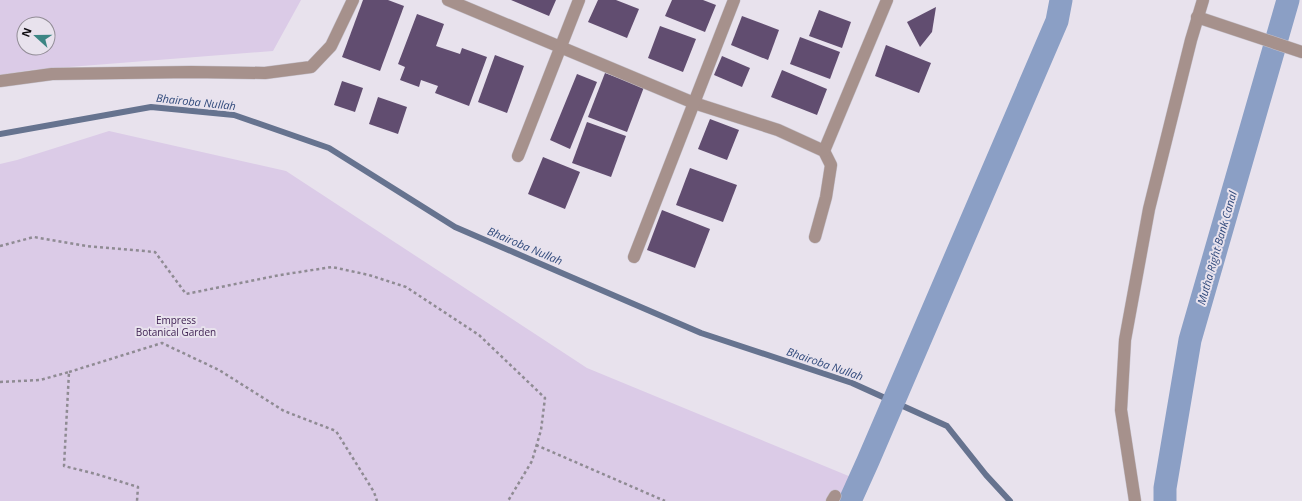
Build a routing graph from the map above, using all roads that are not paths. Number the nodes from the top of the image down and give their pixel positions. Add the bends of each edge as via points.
1 (353, 0) edge
2 (448, 0) edge
3 (579, 0) edge
4 (734, 0) edge
5 (887, 0) edge
6 (1204, 0) edge
7 (1198, 17) junction
8 (560, 47) junction
9 (1299, 52) edge
10 (0, 81) edge
11 (694, 103) junction
12 (824, 151) junction
13 (518, 156) dead end
14 (815, 237) dead end
15 (634, 257) dead end
16 (1135, 501) edge

1 - 10 street via 330,46 311,67 265,73 52,74
2 - 8 street
3 - 8 street
4 - 11 street
5 - 12 street
6 - 7 street
7 - 9 street
7 - 16 street via 1149,209 1125,340 1121,410
8 - 11 street
8 - 13 street
11 - 12 street via 778,130
11 - 15 street
12 - 14 street via 831,165 826,197

